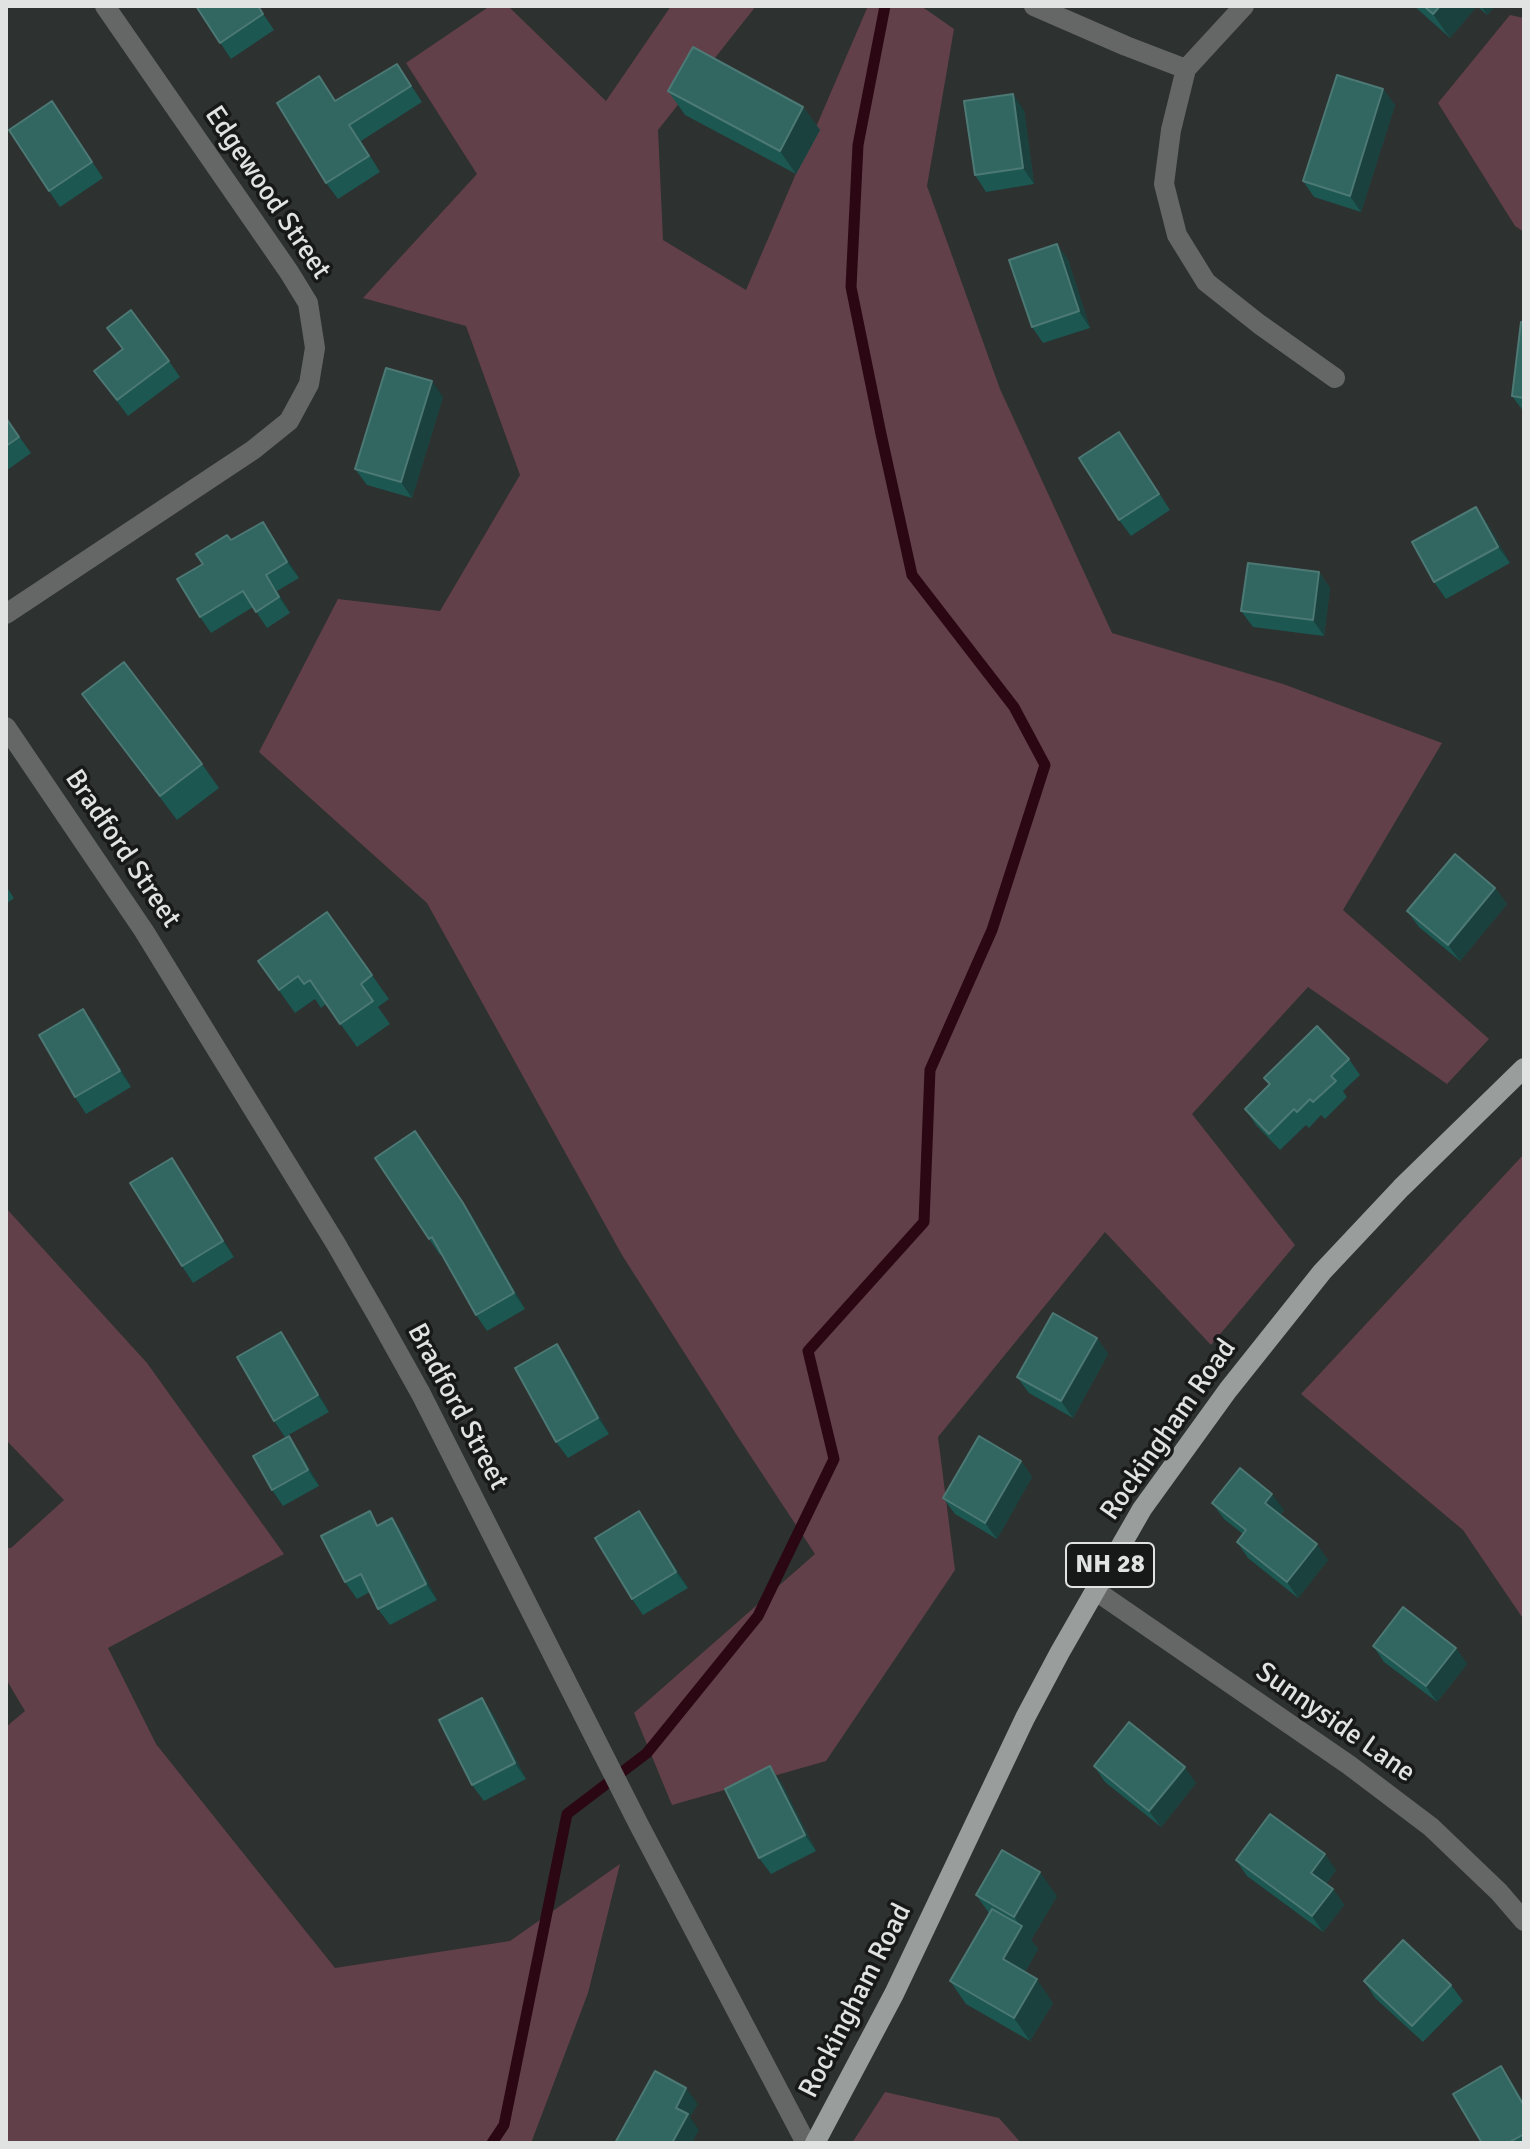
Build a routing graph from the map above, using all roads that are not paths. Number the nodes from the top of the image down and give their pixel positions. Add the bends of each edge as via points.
1 (105, 6) edge
2 (1034, 6) edge
3 (1244, 6) edge
4 (1186, 69) junction
5 (1335, 378) dead end
6 (6, 614) edge
7 (6, 727) edge
8 (1524, 1068) edge
9 (1096, 1591) junction
10 (1524, 1921) edge
11 (806, 2143) edge
12 (815, 2143) edge

1 - 6 street, Edgewood Street via 289,272 308,303 315,348 309,384 289,421
2 - 4 street
3 - 4 street
4 - 5 street via 1164,184 1177,235 1206,282
7 - 11 street, Bradford Street via 144,931 336,1244 421,1394
8 - 9 main road, Rockingham Road / NH 28 via 1322,1272 1142,1509
9 - 10 street, Sunnyside Lane via 1420,1818
9 - 12 main road, Rockingham Road / NH 28 via 1025,1718 894,1994

